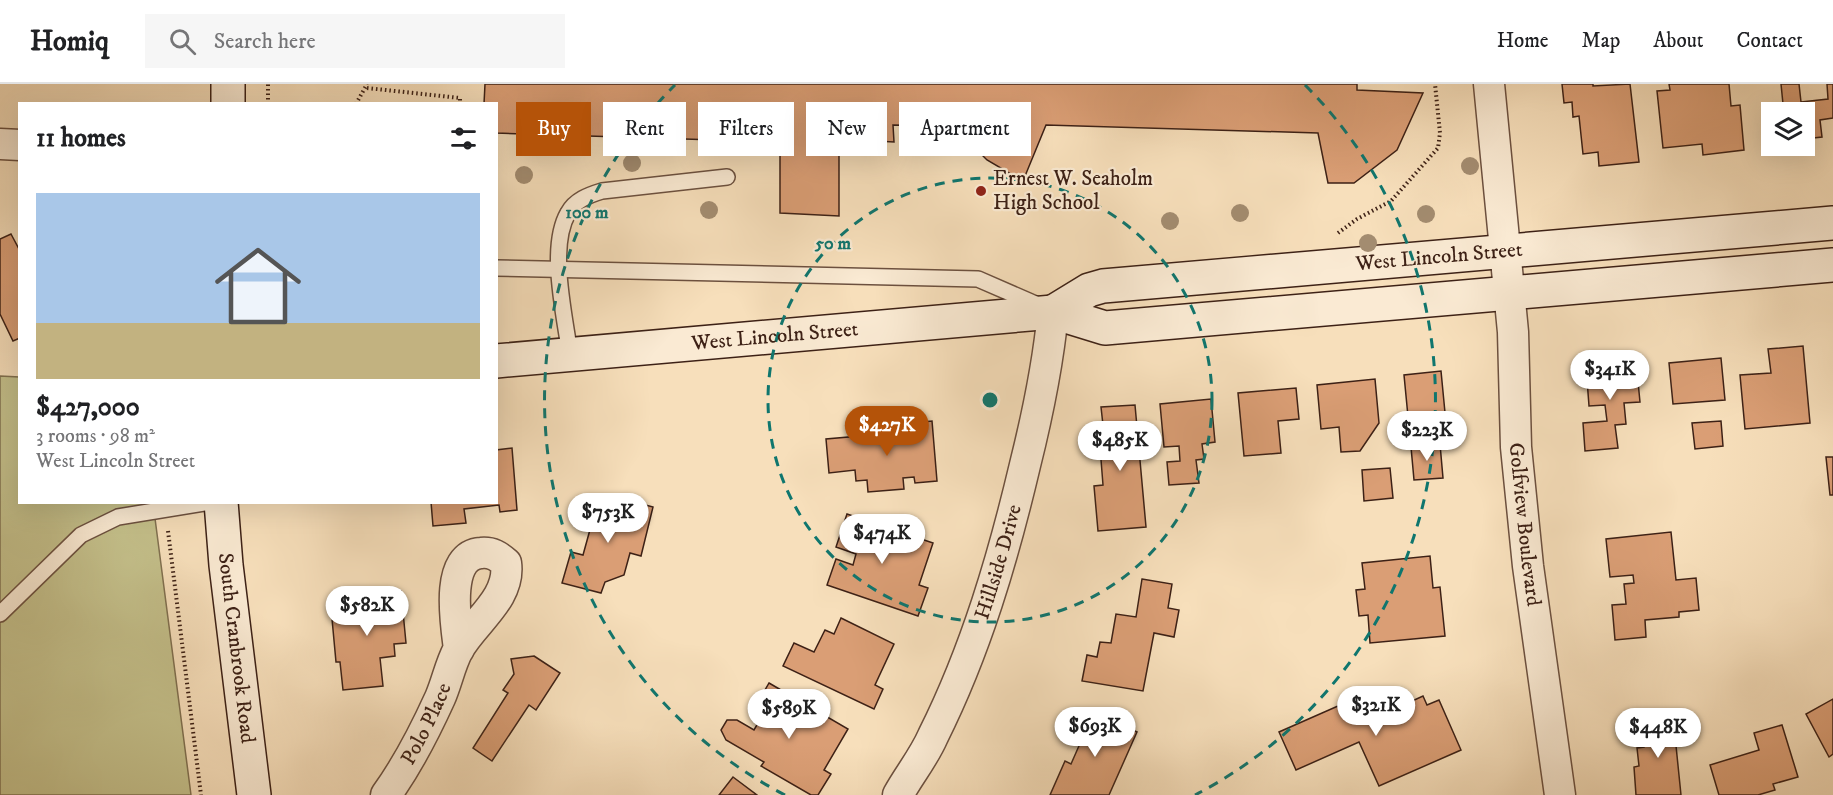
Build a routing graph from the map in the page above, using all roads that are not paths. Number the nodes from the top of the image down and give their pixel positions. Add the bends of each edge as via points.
1 (228, 84) edge
2 (1490, 84) edge
3 (228, 102) edge
4 (0, 144) edge
5 (18, 146) edge
6 (727, 177) dead end
7 (1833, 223) edge
8 (1505, 252) junction
9 (1833, 265) edge
10 (498, 268) edge
11 (560, 269) junction
12 (1509, 293) junction
13 (1053, 312) junction
14 (570, 355) junction
15 (498, 361) edge
16 (198, 504) edge
17 (221, 504) edge
18 (0, 614) edge
19 (459, 649) dead end
20 (255, 795) edge
21 (386, 795) edge
22 (898, 795) edge
23 (1560, 795) edge

1 - 3 street
2 - 8 street, Golfview Boulevard
4 - 5 street
6 - 11 lane via 622,188 587,196 568,212 560,230
7 - 8 street, West Lincoln Street
8 - 12 street, Golfview Boulevard
8 - 13 street, West Lincoln Street via 1103,286
9 - 12 street, West Lincoln Street
10 - 11 lane
11 - 13 lane via 978,279
11 - 14 lane
12 - 13 street, West Lincoln Street via 1105,328
12 - 23 street, Golfview Boulevard via 1516,447 1528,566
13 - 14 street, West Lincoln Street
13 - 22 street, Hillside Drive via 1047,371 1013,517 982,620 932,739
14 - 15 street, West Lincoln Street
16 - 18 lane via 118,517 81,535
17 - 20 street, South Cranbrook Road
19 - 21 street, Polo Place via 440,698

